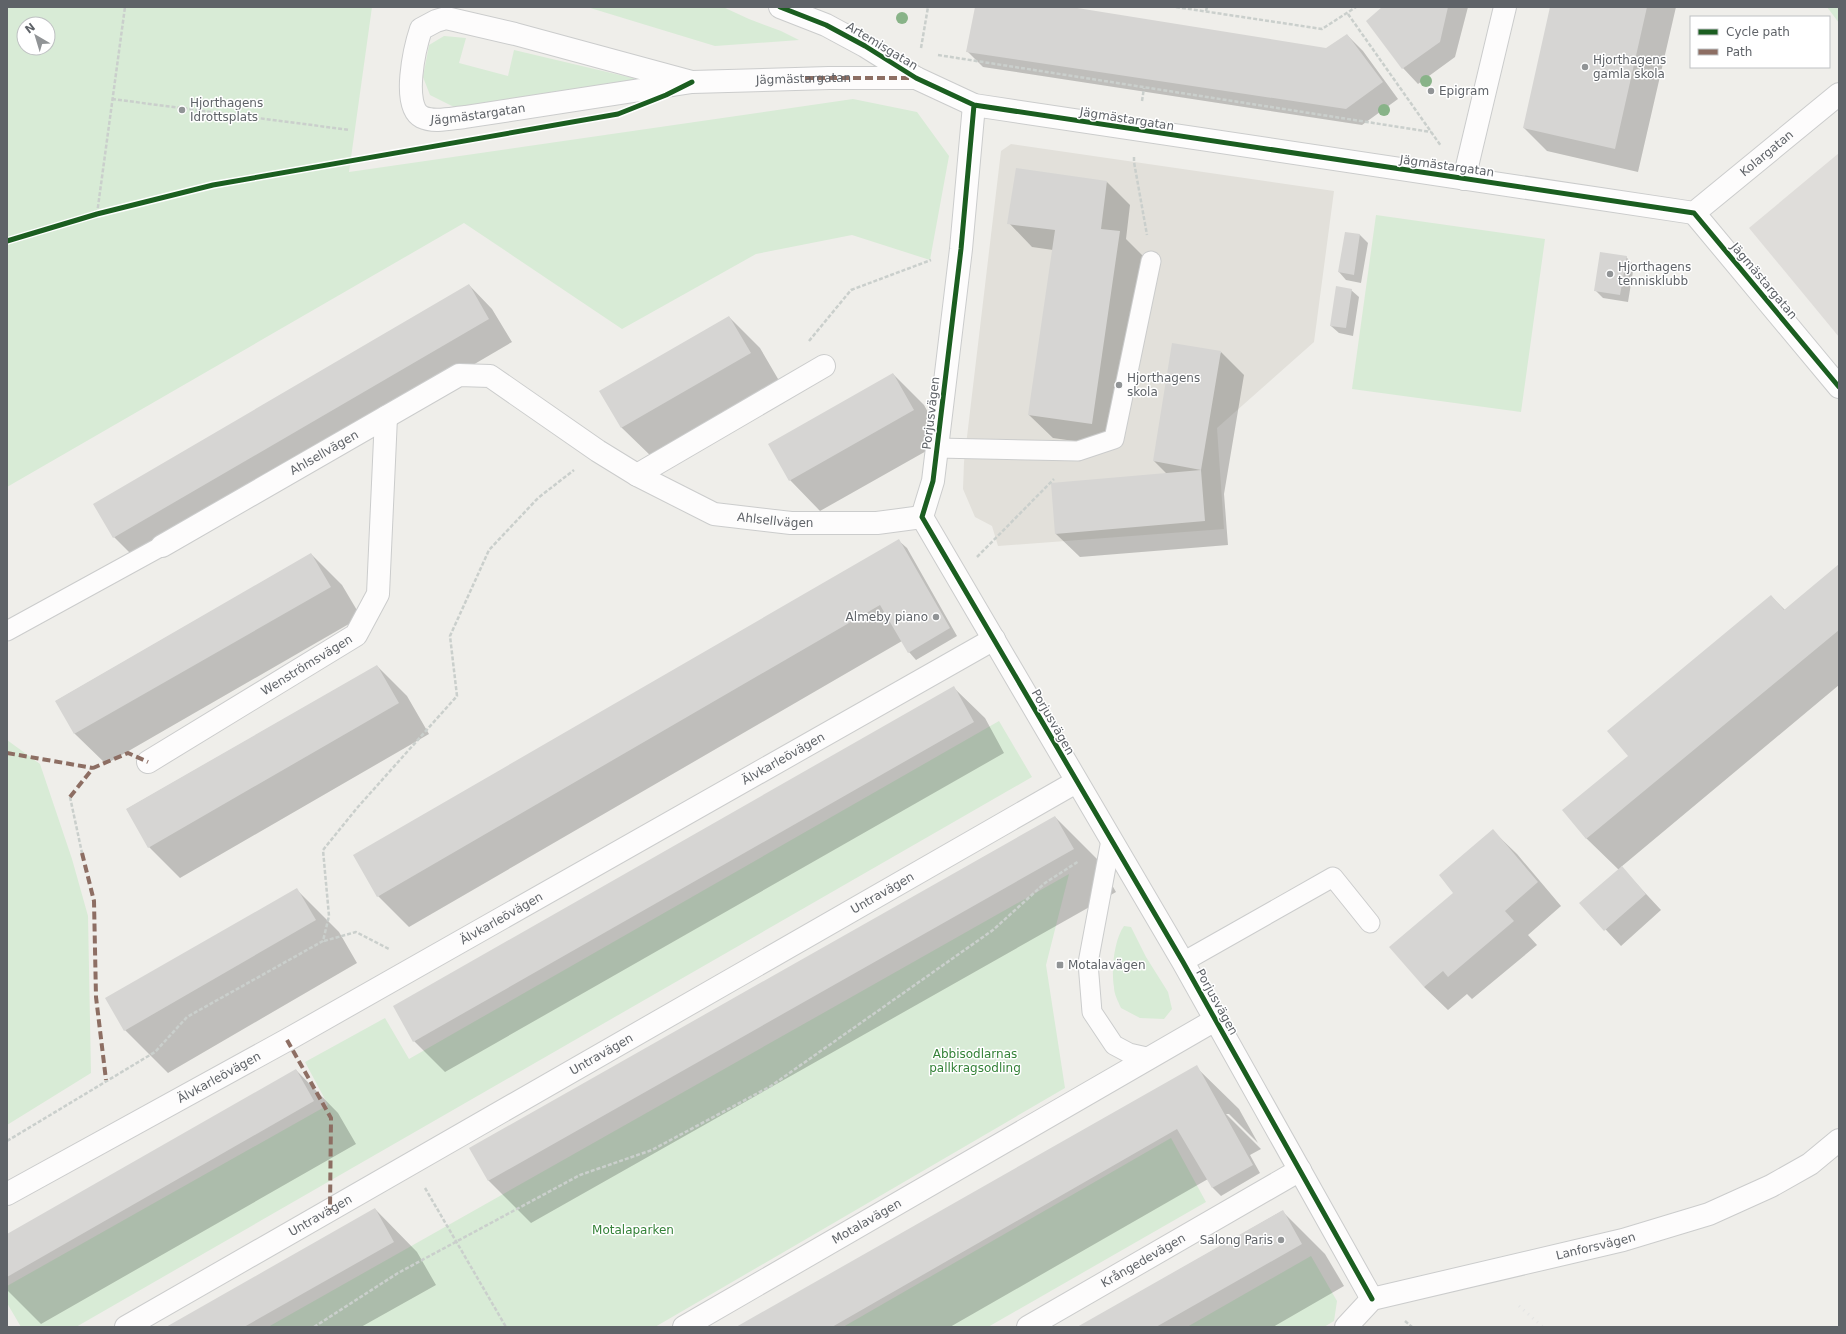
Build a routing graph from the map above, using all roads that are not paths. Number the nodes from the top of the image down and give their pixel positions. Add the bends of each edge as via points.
1 (780, 7) edge
2 (1505, 7) edge
3 (916, 78) junction
4 (692, 82) junction
5 (1839, 94) edge
6 (974, 105) junction
7 (1464, 179) junction
8 (1694, 213) junction
9 (1151, 261) road end
10 (824, 366) dead end
11 (1839, 387) edge
12 (386, 417) junction
13 (937, 448) junction
14 (637, 475) junction
15 (922, 517) junction
16 (162, 546) joint
17 (7, 631) edge
18 (994, 639) junction
19 (148, 762) dead end
20 (1076, 782) junction
21 (1111, 840) junction
22 (1370, 922) dead end
23 (1183, 962) junction
24 (1215, 1020) junction
25 (1151, 1058) junction
26 (1839, 1140) edge
27 (1300, 1170) junction
28 (7, 1194) edge
29 (1372, 1299) junction
30 (126, 1327) edge
31 (684, 1327) edge
32 (1028, 1327) edge
33 (1346, 1327) edge

1 - 3 street, Artemisgatan via 826,25
2 - 7 street
3 - 4 street, Jägmästargatan
3 - 6 street, Artemisgatan
4 - 4 street, Jägmästargatan via 508,32 446,18 421,29 416,44 410,96 422,117 434,120
5 - 8 street, Kolargatan
6 - 7 street, Jägmästargatan
6 - 13 street, Porjusvägen via 961,249
7 - 8 street, Jägmästargatan
8 - 11 street, Jägmästargatan
9 - 13 lane via 1114,439 1078,451
10 - 14 street
12 - 14 street, Ahlsellvägen via 459,375 490,376
12 - 16 street, Ahlsellvägen
12 - 19 street, Wenströmsvägen via 378,594 356,635
13 - 15 street, Porjusvägen via 933,481
14 - 15 street, Ahlsellvägen via 714,514 792,523 877,523
15 - 18 street, Porjusvägen
16 - 17 lane, Ahlsellvägen
18 - 20 street, Porjusvägen
18 - 28 street, Älvkarleövägen via 287,1040
20 - 21 street, Porjusvägen
20 - 30 street, Untravägen
21 - 23 street, Porjusvägen
21 - 25 lane via 1088,963 1092,1012 1114,1045 1129,1053
22 - 23 lane via 1333,877
23 - 24 street, Porjusvägen
24 - 25 street, Motalavägen
24 - 27 street, Porjusvägen
25 - 31 street, Motalavägen
26 - 29 street, Lanforsvägen via 1810,1164 1771,1186 1709,1214 1623,1240
27 - 29 street, Porjusvägen
27 - 32 street, Krångedevägen
29 - 33 street

